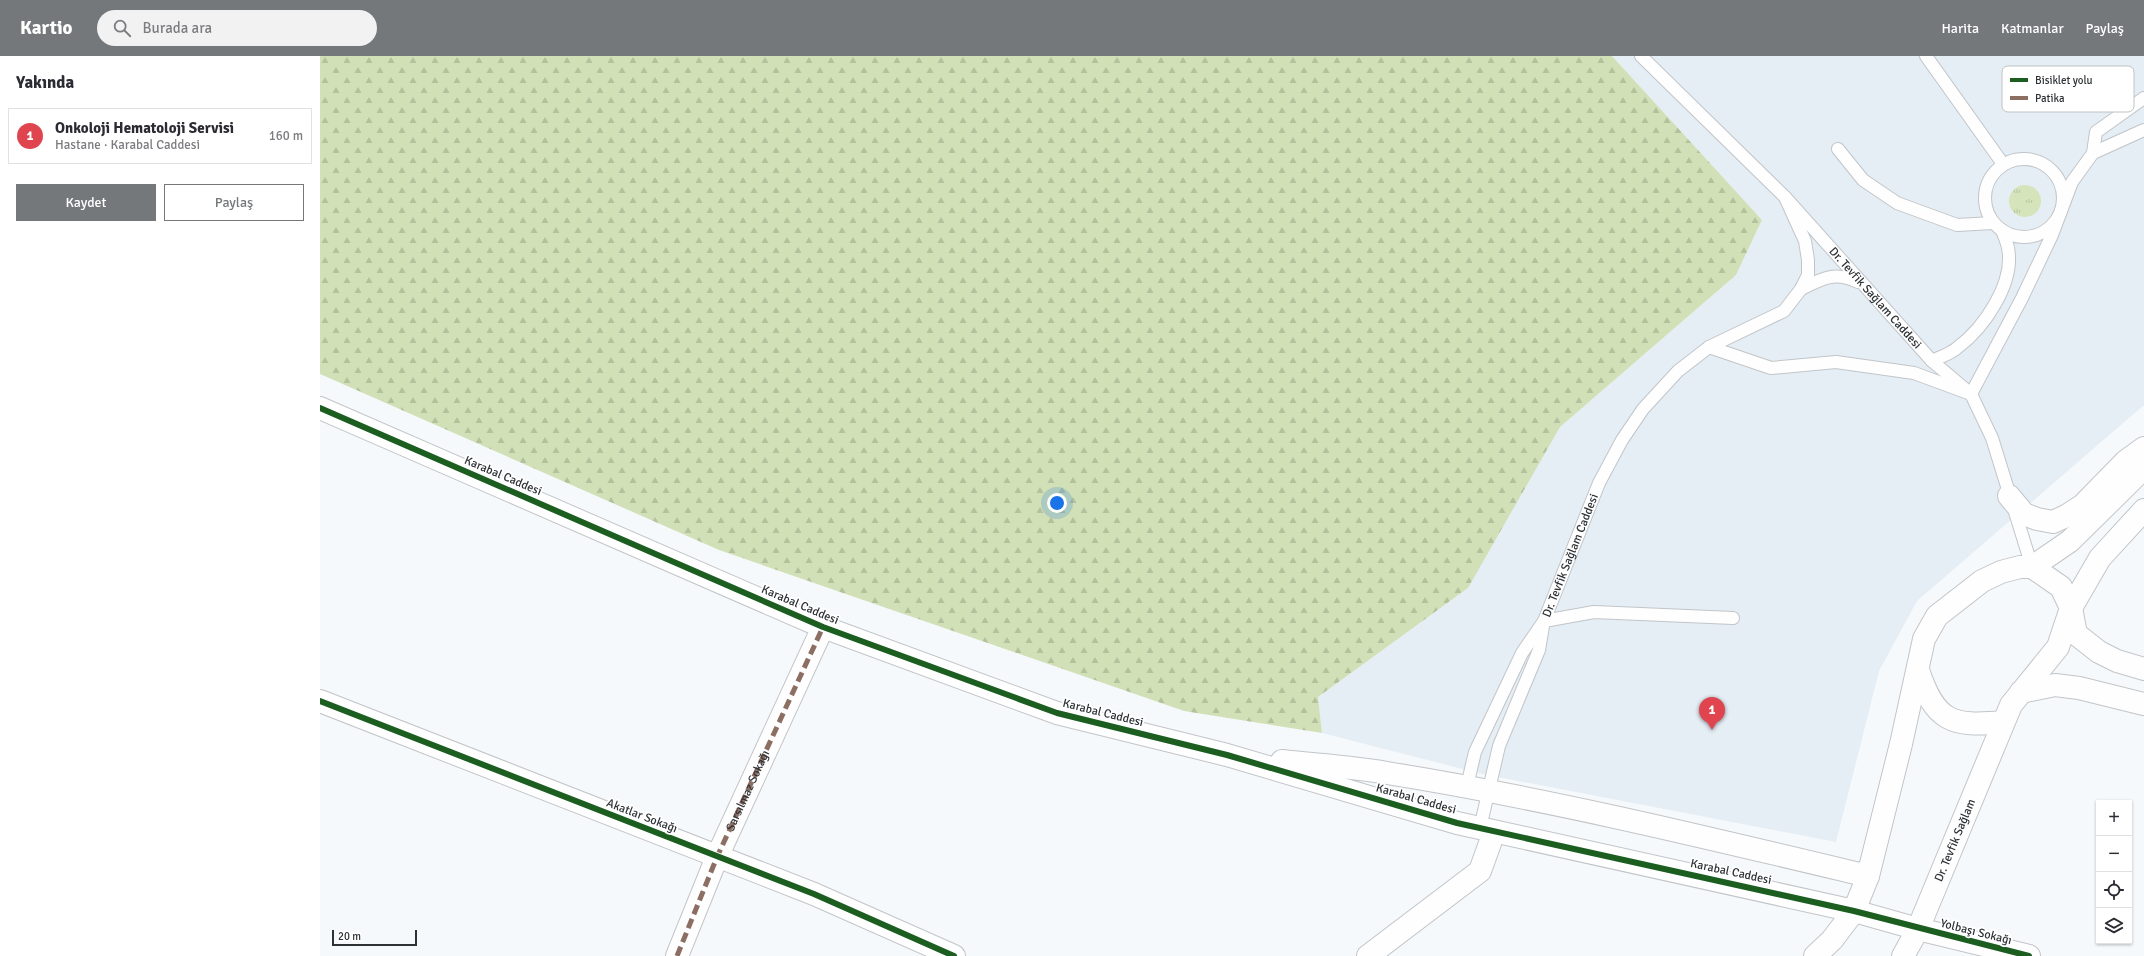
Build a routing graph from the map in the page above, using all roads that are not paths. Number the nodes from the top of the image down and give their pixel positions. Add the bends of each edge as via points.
1 (1641, 56) edge
2 (1926, 56) edge
3 (2144, 98) edge
4 (2134, 105) edge
5 (2124, 112) edge
6 (2144, 130) edge
7 (1838, 149) dead end
8 (2093, 153) junction
9 (2002, 164) junction
10 (1785, 196) junction
11 (2059, 216) junction
12 (1997, 227) junction
13 (1866, 287) junction
14 (1801, 289) junction
15 (1709, 348) junction
16 (1932, 361) junction
17 (1970, 394) junction
18 (320, 408) edge
19 (2144, 448) edge
20 (2144, 468) edge
21 (2009, 496) junction
22 (2144, 510) edge
23 (2032, 567) junction
24 (2071, 608) junction
25 (1733, 618) dead end
26 (1544, 621) junction
27 (823, 627) junction
28 (1918, 670) junction
29 (2144, 670) edge
30 (2021, 692) junction
31 (320, 701) edge
32 (2144, 704) edge
33 (2003, 722) junction
34 (1227, 755) junction
35 (1467, 786) junction
36 (1489, 791) junction
37 (1487, 830) junction
38 (717, 857) junction
39 (1868, 876) junction
40 (1854, 911) junction
41 (1918, 929) junction
42 (677, 956) edge
43 (954, 956) edge
44 (1368, 956) edge
45 (1815, 956) edge
46 (1903, 956) edge
47 (2029, 956) edge

1 - 10 lane, Dr. Tevfik Sağlam Caddesi
2 - 9 lane
3 - 4 lane
5 - 8 lane via 2096,132
6 - 8 lane
7 - 12 lane via 1863,180 1897,203 1956,225
8 - 11 lane via 2072,182
9 - 11 lane via 2014,159 2027,158 2049,167 2058,177 2062,188 2064,200
9 - 12 lane via 1993,172 1984,198 1987,212
10 - 13 lane, Dr. Tevfik Sağlam Caddesi
10 - 14 lane, Dr. Tevfik Sağlam Caddesi via 1805,241 1808,275
11 - 12 lane via 2043,233 2030,237 2016,237
11 - 17 lane via 2022,298
12 - 16 lane via 2008,248 2007,273 1998,301 1976,330 1956,349
13 - 14 lane via 1845,276 1833,276
13 - 16 lane, Dr. Tevfik Sağlam Caddesi
14 - 15 lane, Dr. Tevfik Sağlam Caddesi via 1784,311
15 - 17 lane via 1771,368 1836,362 1914,373
15 - 26 lane, Dr. Tevfik Sağlam Caddesi via 1678,371 1644,409 1622,440 1599,483
16 - 17 lane, Dr. Tevfik Sağlam Caddesi
17 - 21 lane, Dr. Tevfik Sağlam Caddesi via 1992,438
18 - 27 street, Karabal Caddesi
19 - 21 street via 2126,461 2083,505 2053,522 2024,514
20 - 23 street via 2070,541
21 - 23 lane, Dr. Tevfik Sağlam Caddesi
22 - 24 street, Dr. Tevfik Sağlam via 2100,558
23 - 24 street via 2061,587
23 - 28 street via 2014,569 1982,581 1937,616 1924,639
24 - 29 street via 2076,634 2098,652
24 - 30 street, Dr. Tevfik Sağlam via 2058,647
25 - 26 lane via 1594,612
26 - 35 lane, Dr. Tevfik Sağlam Caddesi via 1522,653 1477,748
26 - 36 lane via 1539,650 1499,746
27 - 34 street, Karabal Caddesi via 1058,713
27 - 38 street, Sarsılmaz Sokağı
28 - 33 street via 1930,701 1953,720 1972,725
28 - 39 street
30 - 32 street via 2054,685 2078,688
30 - 33 street, Dr. Tevfik Sağlam
31 - 38 street, Akatlar Sokağı
33 - 41 street, Dr. Tevfik Sağlam
34 - 35 street, Karabal Caddesi via 1385,772
34 - 37 street, Karabal Caddesi
35 - 36 street, Karabal Caddesi
36 - 37 lane
36 - 39 street, Karabal Caddesi via 1665,828
37 - 40 street, Karabal Caddesi
37 - 44 street via 1480,871
38 - 42 street, Sarsılmaz Sokağı
38 - 43 street, Akatlar Sokağı via 814,894
39 - 40 street
40 - 41 street, Karabal Caddesi
40 - 45 street via 1832,940
41 - 46 street, Dr. Tevfik Sağlam
41 - 47 street, Yolbaşı Sokağı

